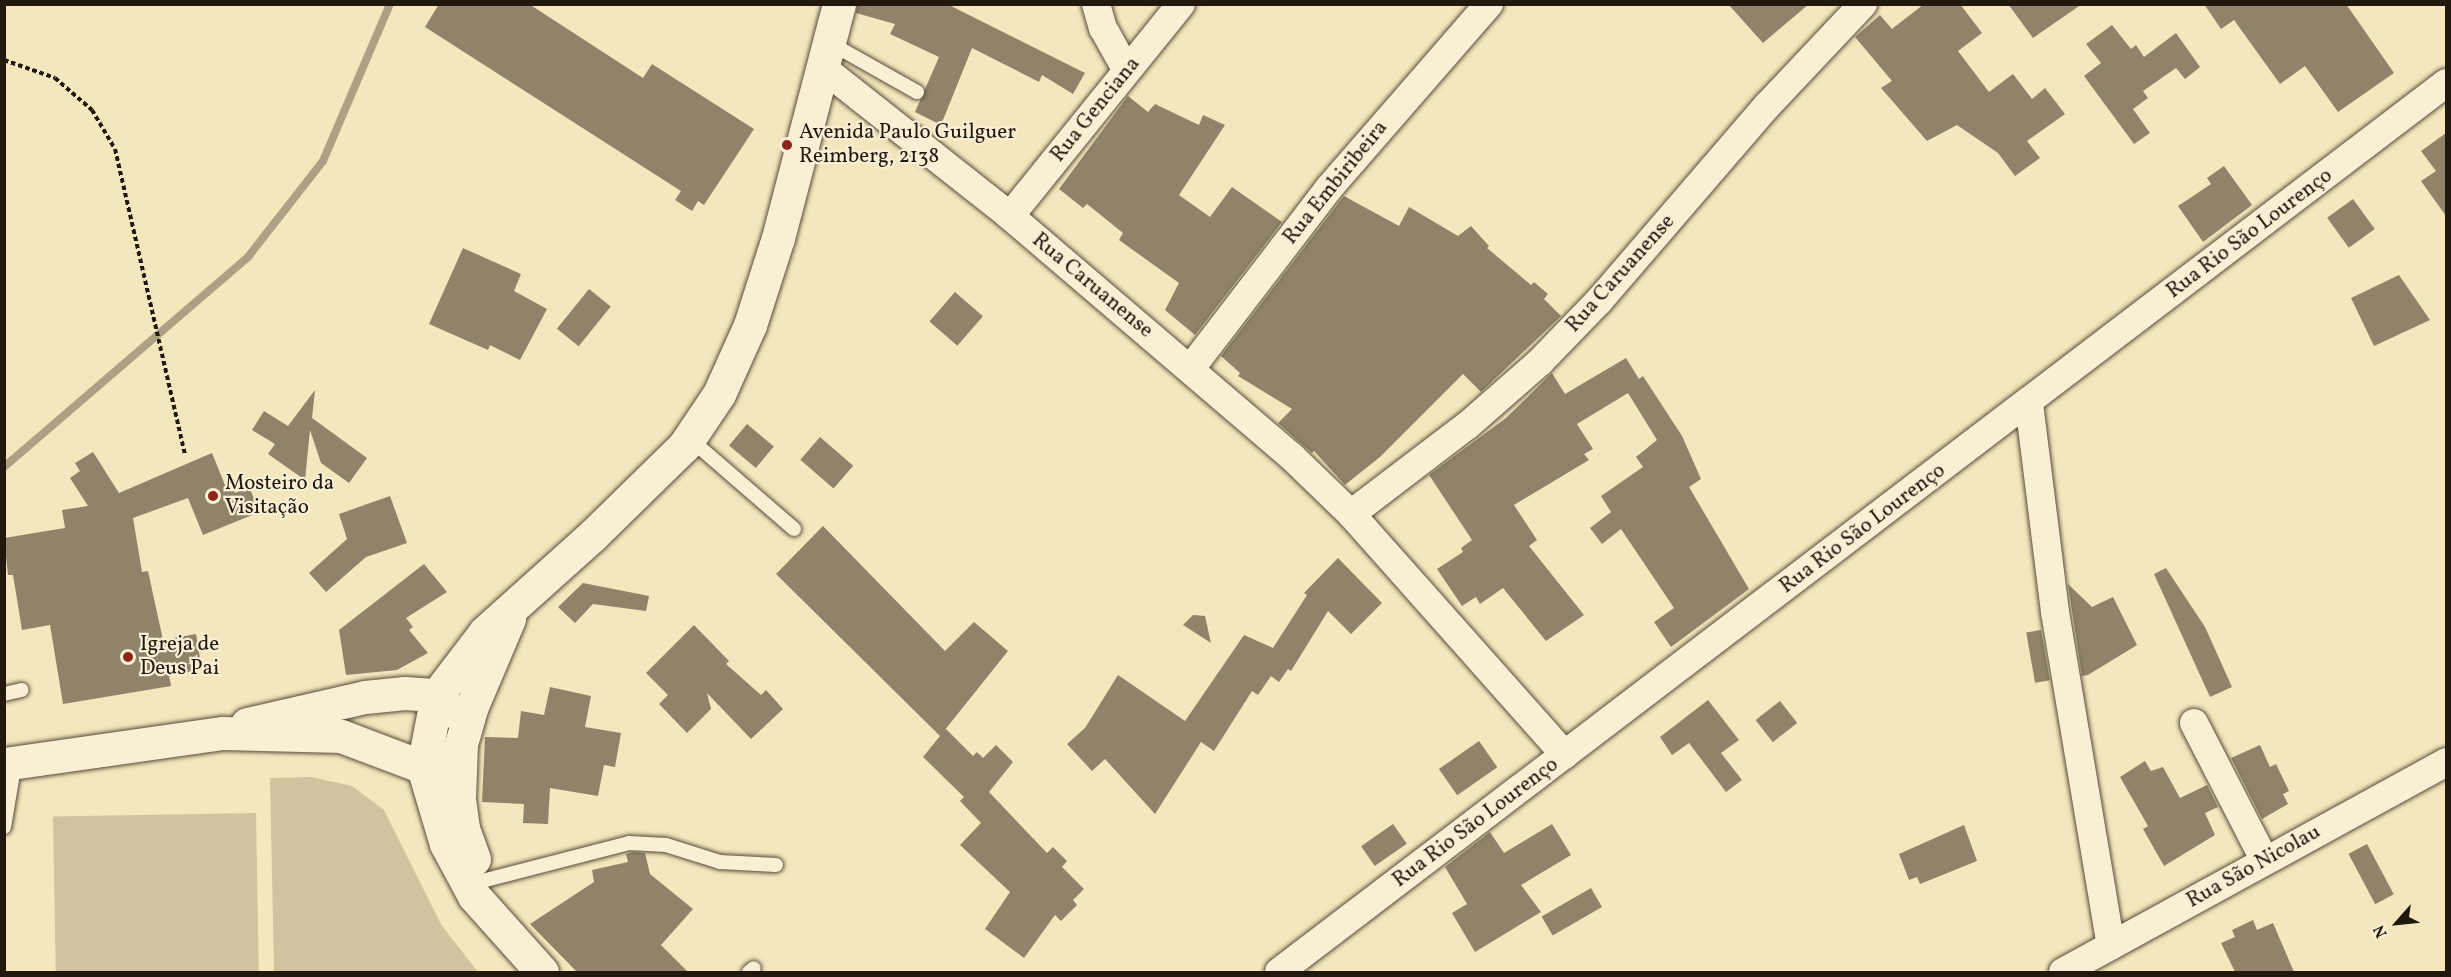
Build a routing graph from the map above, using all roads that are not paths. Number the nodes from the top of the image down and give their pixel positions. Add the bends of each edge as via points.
1 (839, 4) edge
2 (1096, 4) edge
3 (1181, 4) edge
4 (1489, 4) edge
5 (1863, 4) edge
6 (827, 56) junction
7 (1127, 71) junction
8 (2446, 83) edge
9 (917, 92) dead end
10 (1010, 216) junction
11 (1191, 368) junction
12 (2029, 403) junction
13 (689, 438) junction
14 (1351, 514) junction
15 (794, 529) dead end
16 (515, 605) junction
17 (22, 690) dead end
18 (4, 694) edge
19 (437, 695) junction
20 (2194, 723) dead end
21 (223, 733) junction
22 (462, 741) junction
23 (386, 751) junction
24 (1565, 755) junction
25 (2446, 762) edge
26 (10, 763) edge
27 (423, 767) junction
28 (432, 801) junction
29 (4, 827) edge
30 (2265, 861) junction
31 (776, 865) dead end
32 (482, 881) junction
33 (493, 921) junction
34 (2111, 945) junction
35 (542, 972) edge
36 (1279, 972) edge
37 (2063, 972) edge

1 - 6 main road
2 - 7 street via 1103,28
3 - 7 street, Rua Genciana
4 - 11 street, Rua Embiribeira via 1329,188
5 - 14 street, Rua Caruanense via 1540,362 1468,425
6 - 9 lane
6 - 10 street, Rua Caruanense
6 - 13 main road via 801,159 750,324 719,394
7 - 10 street, Rua Genciana
8 - 12 street, Rua Rio São Lourenço
10 - 11 street, Rua Caruanense
11 - 14 street, Rua Caruanense
12 - 24 street, Rua Rio São Lourenço
12 - 34 street via 2055,612
13 - 15 lane
13 - 16 main road via 592,536
14 - 24 street, Rua Caruanense
16 - 19 main road via 465,655
16 - 22 main road
17 - 18 lane
19 - 21 main road via 365,697 282,714
19 - 22 main road
19 - 27 main road
20 - 30 street
21 - 23 main road via 341,736
21 - 26 main road
22 - 27 main road
22 - 32 main road via 463,828
23 - 27 main road
23 - 28 main road
24 - 36 street, Rua Rio São Lourenço
25 - 30 street, Rua São Nicolau
26 - 29 lane
27 - 28 main road
28 - 33 main road via 461,876
30 - 34 street, Rua São Nicolau
31 - 32 lane via 720,862 666,845 629,843
32 - 33 main road
33 - 35 main road
34 - 37 street, Rua São Nicolau

